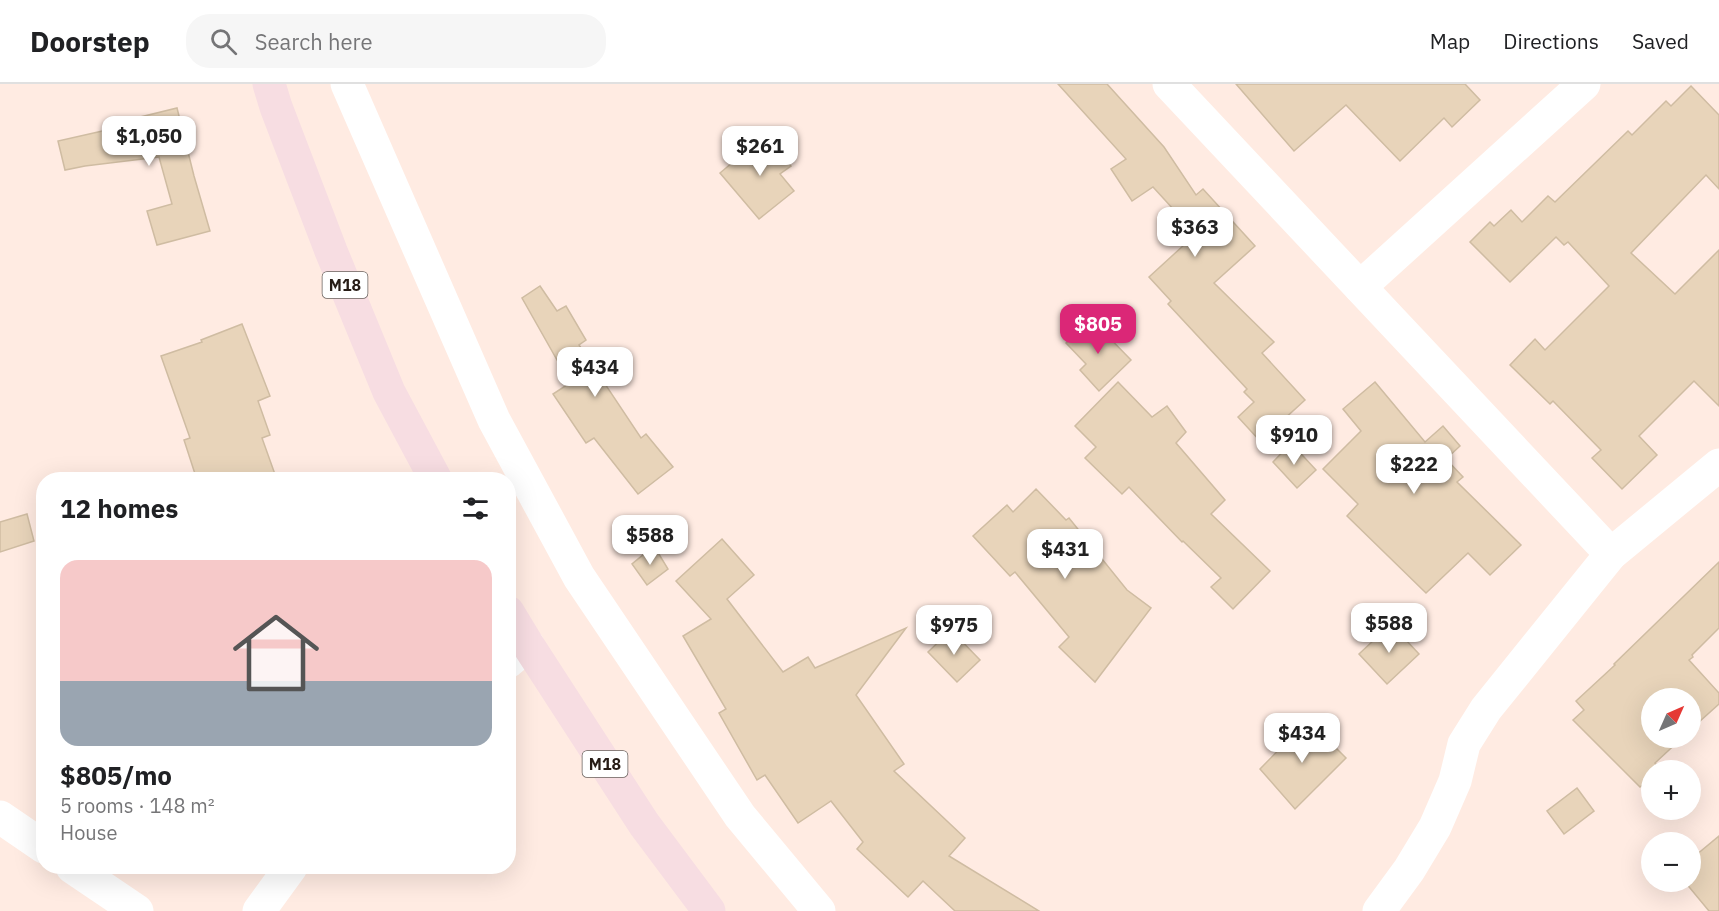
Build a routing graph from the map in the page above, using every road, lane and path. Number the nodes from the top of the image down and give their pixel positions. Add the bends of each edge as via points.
1 (269, 84) edge
2 (347, 84) edge
3 (1169, 84) edge
4 (1584, 84) edge
5 (1360, 287) junction
6 (1719, 465) edge
7 (432, 472) edge
8 (1611, 554) junction
9 (518, 653) edge
10 (0, 817) edge
11 (36, 842) edge
12 (82, 874) edge
13 (286, 874) edge
14 (136, 911) edge
15 (259, 911) edge
16 (710, 911) edge
17 (819, 911) edge
18 (1379, 911) edge

1 - 7 main road, M18 via 389,392
2 - 17 street via 494,420 579,577 740,816
3 - 5 street
4 - 5 street
5 - 8 street
6 - 8 street
8 - 18 street via 1486,709 1464,744 1455,781 1435,826
9 - 16 main road, M18
10 - 11 street
12 - 14 street
13 - 15 street

